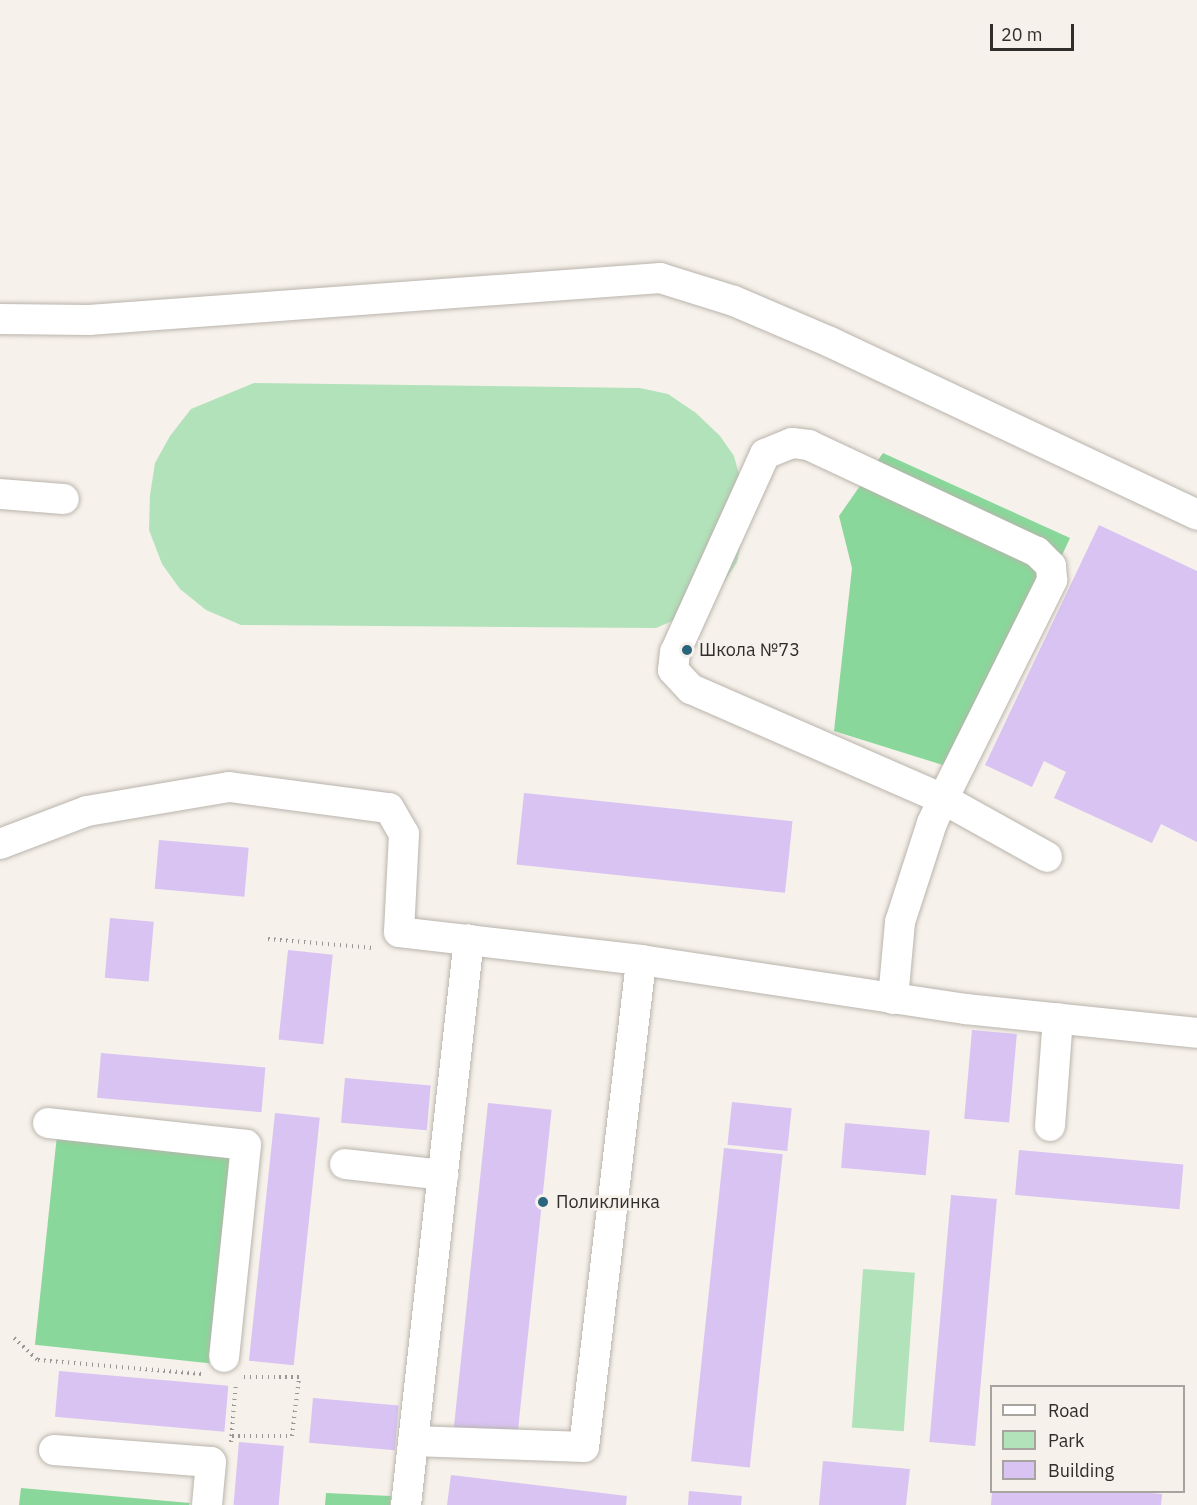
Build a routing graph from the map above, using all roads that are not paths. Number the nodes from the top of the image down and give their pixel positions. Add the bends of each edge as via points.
1 (0, 319) edge
2 (0, 494) edge
3 (64, 499) dead end
4 (1197, 515) edge
5 (943, 799) junction
6 (0, 844) edge
7 (1047, 858) dead end
8 (469, 939) junction
9 (641, 960) junction
10 (893, 999) junction
11 (1058, 1018) junction
12 (1197, 1033) edge
13 (48, 1123) dead end
14 (1050, 1126) dead end
15 (345, 1164) dead end
16 (443, 1175) junction
17 (218, 1366) road end
18 (413, 1441) junction
19 (54, 1450) dead end
20 (207, 1505) edge
21 (406, 1505) edge

1 - 4 street via 88,320 660,278 734,301 830,342
2 - 3 street
5 - 5 street via 1052,579 1052,566 1037,552 809,445 792,442 765,454 675,652 673,670 691,690
5 - 7 street
5 - 10 street via 900,922
6 - 8 street via 87,811 229,787 389,808 405,834 399,932
8 - 9 street
8 - 16 street
9 - 10 street
9 - 18 street via 584,1447
10 - 11 street
11 - 12 street
11 - 14 street
13 - 17 street via 246,1145
15 - 16 street
16 - 18 street
18 - 21 street
19 - 20 street via 211,1462

